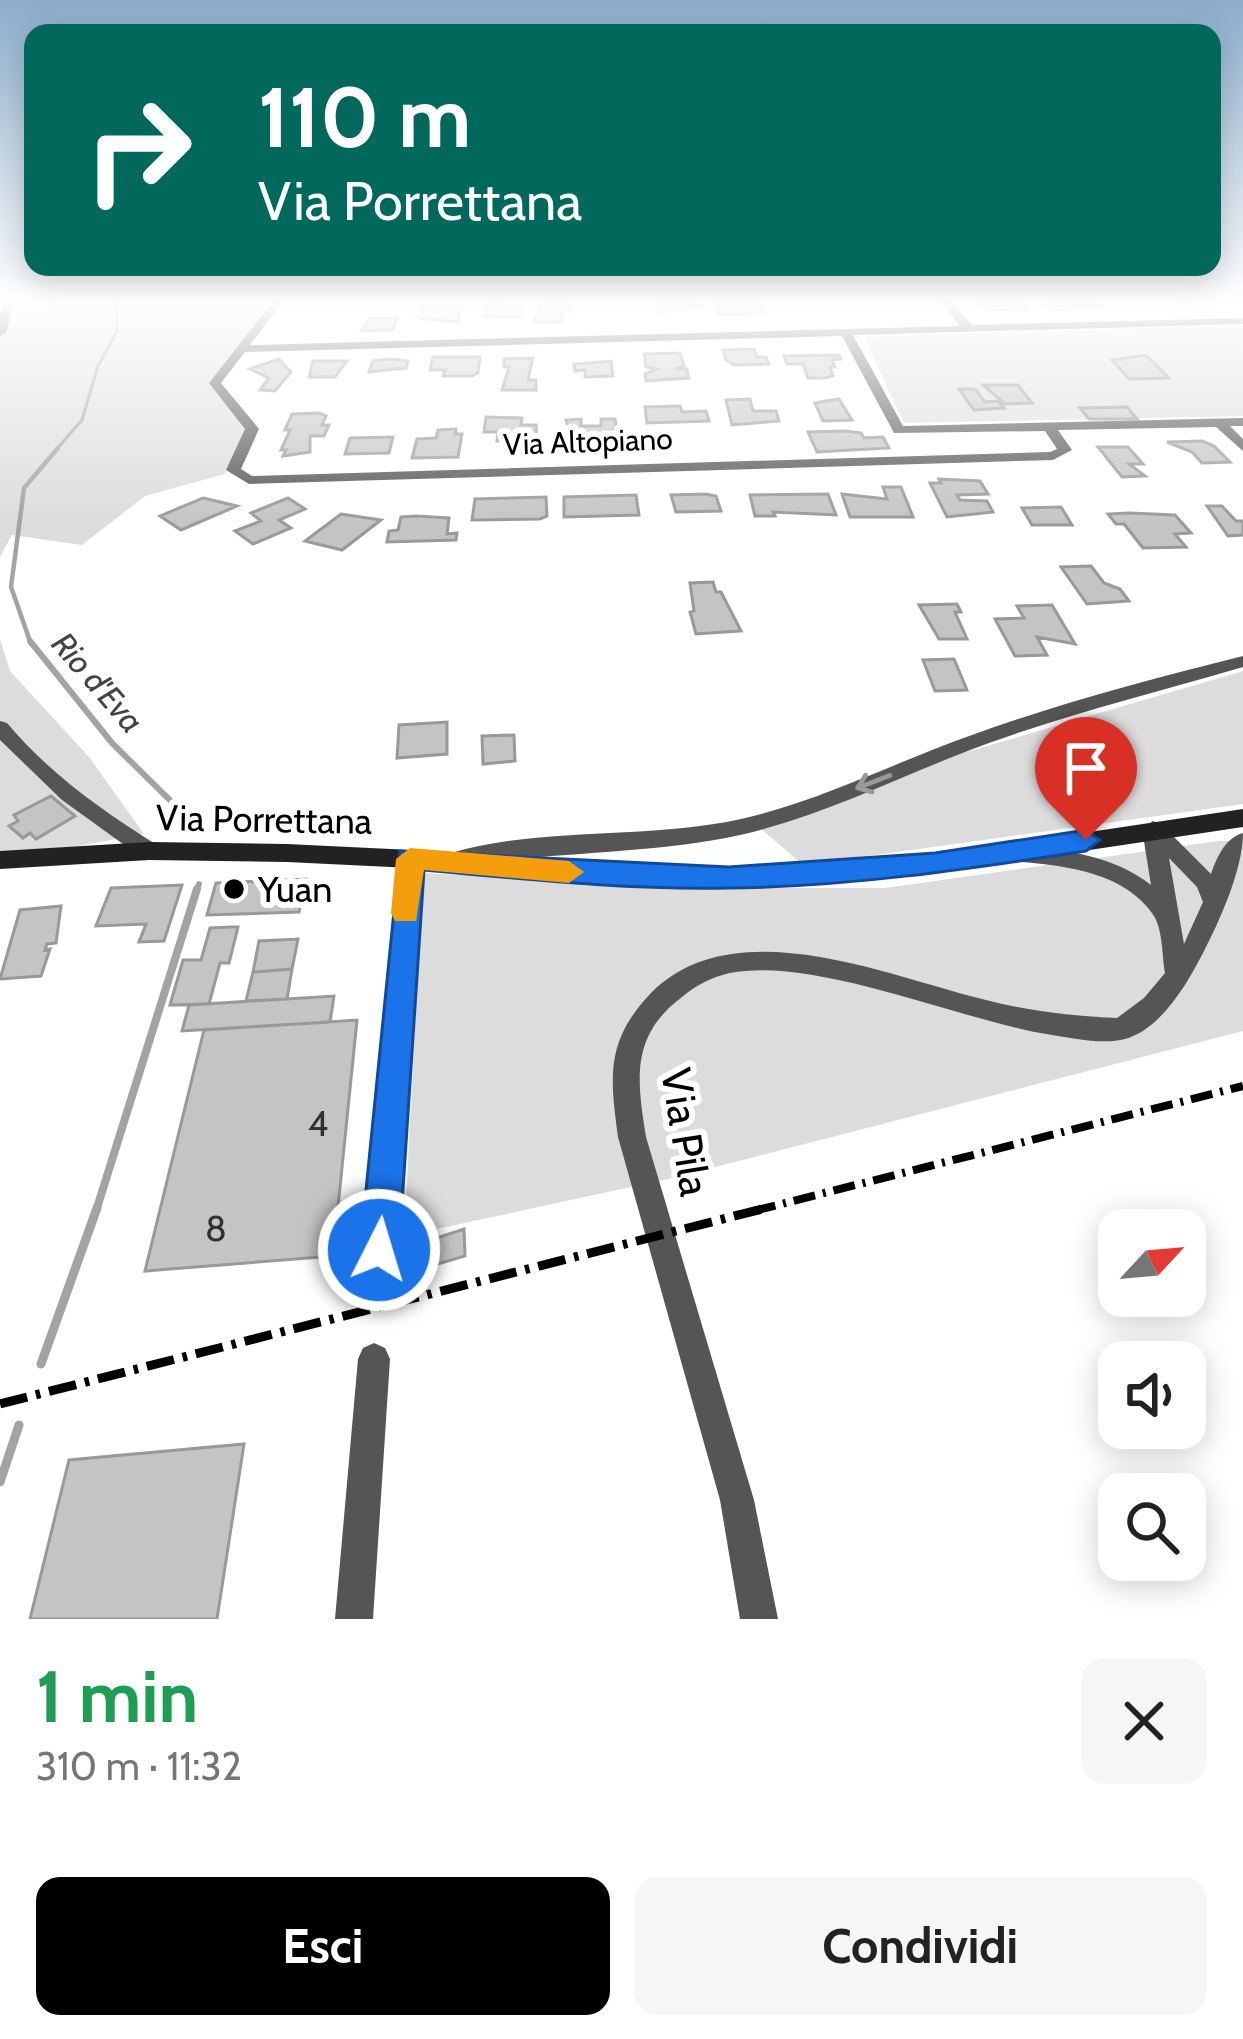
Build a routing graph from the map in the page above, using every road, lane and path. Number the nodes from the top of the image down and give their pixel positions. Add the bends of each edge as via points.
1 (220, 376) edge
2 (870, 376) edge
3 (1219, 422) junction
4 (1241, 424) edge
5 (1048, 426) junction
6 (1243, 447) edge
7 (1243, 661) edge
8 (0, 728) edge
9 (1243, 818) edge
10 (1153, 830) junction
11 (1243, 841) edge
12 (149, 851) junction
13 (1003, 852) junction
14 (410, 859) junction
15 (0, 860) edge
16 (453, 861) junction
17 (1214, 902) junction
18 (1168, 917) junction
19 (1177, 973) junction
20 (379, 1250) dead end
21 (374, 1359) dead end
22 (354, 1619) edge
23 (759, 1619) edge

1 - 5 street, Via Altopiano via 215,382 252,429 233,470 249,480 1053,456 1065,450
2 - 5 street via 899,430
3 - 4 street
3 - 5 street
3 - 6 street
7 -> 16 street via 982,738 737,828 523,846
8 - 12 street via 99,820
9 - 10 main road, Via Porrettana
10 - 13 main road, Via Porrettana
10 - 17 street via 1207,883
10 - 18 street
11 - 17 street, Via Pila via 1227,855
12 - 14 main road, Via Porrettana
12 - 15 main road, Via Porrettana
13 - 16 main road, Via Porrettana via 729,878
13 - 18 street via 1094,861 1148,892
14 - 16 main road, Via Porrettana
14 - 20 street
17 - 19 street, Via Pila
18 - 19 street
19 - 23 street, Via Pila via 1142,1018 1094,1030 756,960 694,975 638,1025 624,1082 632,1137 737,1500
21 - 22 street

